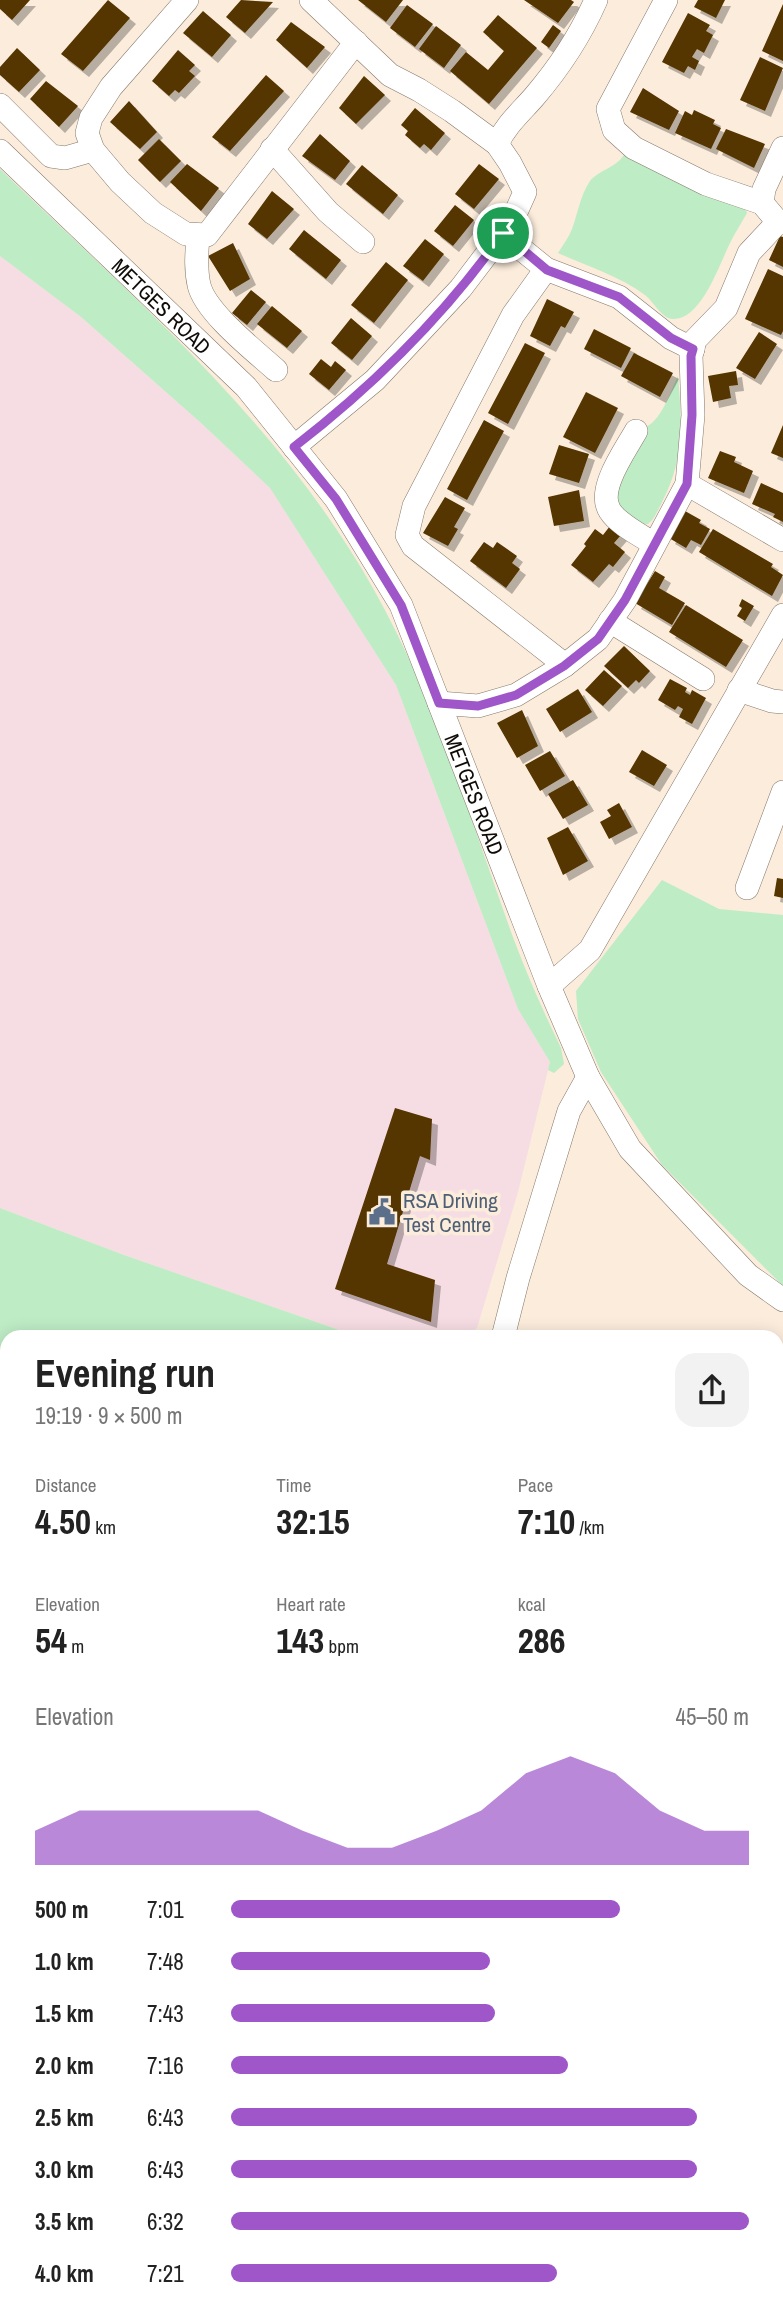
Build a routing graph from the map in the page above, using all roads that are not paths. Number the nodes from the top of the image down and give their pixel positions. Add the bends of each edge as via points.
1 (187, 0) edge
2 (311, 0) edge
3 (596, 0) edge
4 (666, 0) edge
5 (356, 42) junction
6 (0, 105) edge
7 (496, 144) junction
8 (783, 148) edge
9 (272, 149) junction
10 (93, 150) junction
11 (0, 151) edge
12 (762, 203) junction
13 (780, 222) edge
14 (503, 233) junction
15 (198, 235) junction
16 (363, 242) dead end
17 (547, 270) junction
18 (693, 349) junction
19 (276, 370) dead end
20 (636, 431) dead end
21 (294, 447) junction
22 (687, 484) junction
23 (783, 540) edge
24 (654, 544) junction
25 (783, 615) edge
26 (610, 621) junction
27 (565, 665) junction
28 (703, 678) dead end
29 (738, 690) junction
30 (783, 702) edge
31 (439, 703) junction
32 (783, 792) edge
33 (747, 888) dead end
34 (549, 986) junction
35 (588, 1077) junction
36 (783, 1300) edge
37 (505, 1330) edge
38 (0, 1711) edge
39 (0, 1720) edge

1 - 10 street via 111,87 91,118 87,133
2 - 5 street
3 - 7 street via 564,56
4 - 12 street via 608,109 614,130 634,148 706,184
5 - 7 street via 390,75 452,111
5 - 9 street
6 - 10 street via 51,156 65,158
7 - 14 street via 525,192
8 - 12 street
9 - 15 street via 207,235
9 - 16 street via 328,212
10 - 15 street via 153,213 186,234
11 - 21 street, METGES ROAD via 246,387
12 - 13 street
13 - 18 street via 749,253 726,308 695,340
14 - 17 street
14 - 21 street via 461,288 375,380
15 - 19 street via 199,286 207,302
17 - 18 street via 619,297 671,338
17 - 27 street via 513,315 414,506 407,535 413,546
18 - 22 street
20 - 24 street via 605,496 610,512
21 - 31 street, METGES ROAD via 336,499 401,605
22 - 23 street
22 - 24 street
24 - 26 street
25 - 29 street
26 - 27 street via 598,639
26 - 28 street
27 - 31 street via 516,695 478,706
29 - 30 street
29 - 34 street via 590,950
31 - 34 street, METGES ROAD
32 - 33 street
34 - 35 street, METGES ROAD
35 - 36 street, METGES ROAD via 630,1149 748,1275
35 - 37 street via 569,1111
38 - 39 main road

